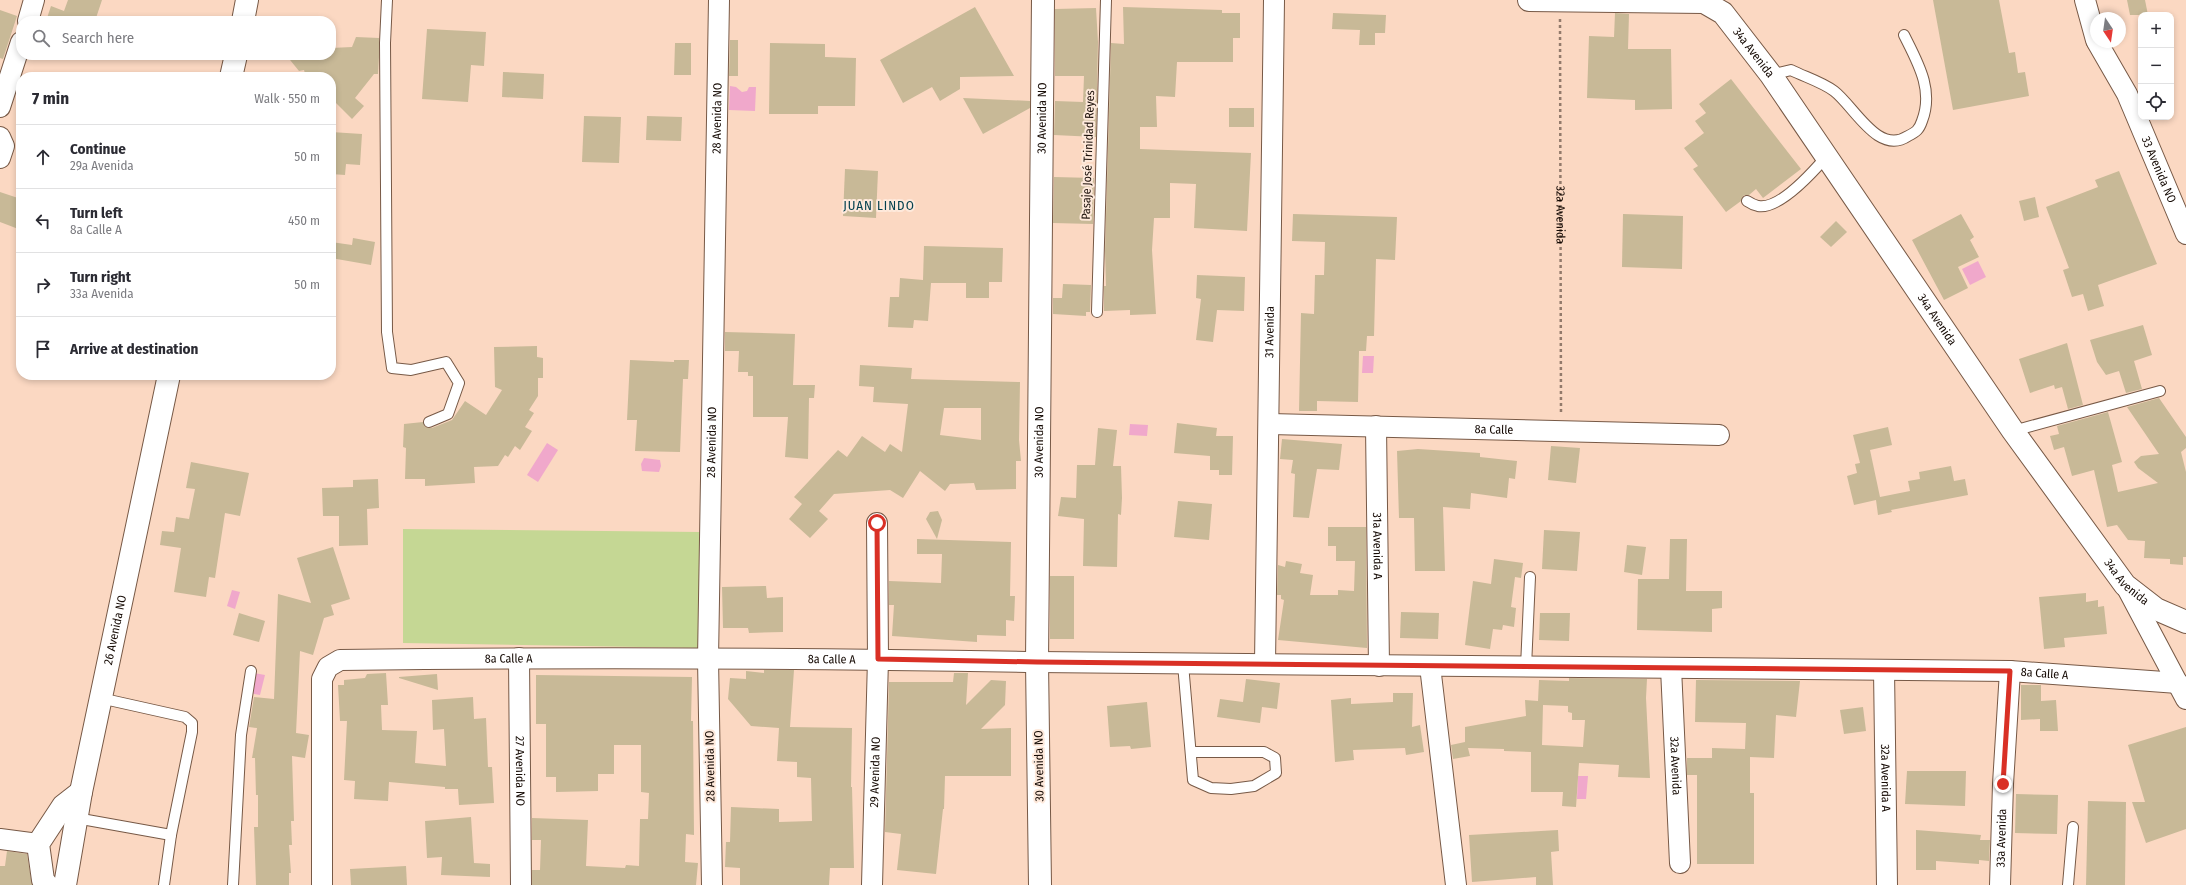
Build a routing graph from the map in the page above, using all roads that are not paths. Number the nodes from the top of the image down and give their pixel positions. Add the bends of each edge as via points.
1 (34, 0) edge
2 (247, 0) edge
3 (387, 0) edge
4 (720, 0) edge
5 (1043, 0) edge
6 (1106, 0) edge
7 (1274, 0) edge
8 (1529, 0) edge
9 (1560, 0) edge
10 (2085, 0) edge
11 (1704, 1) edge
12 (29, 16) edge
13 (244, 16) edge
14 (2090, 17) edge
15 (1904, 35) dead end
16 (2101, 48) edge
17 (16, 57) edge
18 (235, 60) edge
19 (232, 72) edge
20 (1771, 75) junction
21 (0, 107) edge
22 (0, 137) edge
23 (1826, 157) junction
24 (0, 158) edge
25 (1746, 201) dead end
26 (2186, 234) edge
27 (1097, 312) dead end
28 (168, 380) edge
29 (2160, 391) dead end
30 (429, 422) dead end
31 (1268, 424) junction
32 (1376, 426) junction
33 (2012, 431) junction
34 (1719, 435) dead end
35 (877, 523) dead end
36 (1530, 576) dead end
37 (2125, 585) junction
38 (2186, 622) edge
39 (519, 658) junction
40 (708, 659) junction
41 (878, 659) junction
42 (1037, 662) junction
43 (1183, 664) junction
44 (1265, 664) junction
45 (1379, 666) junction
46 (1430, 666) junction
47 (1526, 667) junction
48 (1671, 668) junction
49 (1884, 670) junction
50 (251, 671) dead end
51 (2010, 671) junction
52 (2182, 691) edge
53 (100, 698) junction
54 (1191, 752) junction
55 (81, 792) junction
56 (76, 818) junction
57 (2073, 827) dead end
58 (171, 835) junction
59 (0, 839) edge
60 (38, 844) junction
61 (1680, 863) dead end
62 (47, 885) edge
63 (65, 885) edge
64 (164, 885) edge
65 (233, 885) edge
66 (322, 885) edge
67 (521, 885) edge
68 (712, 885) edge
69 (872, 885) edge
70 (1040, 885) edge
71 (1456, 885) edge
72 (1887, 885) edge
73 (2000, 885) edge
74 (2068, 885) edge

1 - 12 street
2 - 13 street
3 - 30 lane via 387,332 392,368 411,370 446,362 459,383 448,414
4 - 40 street, 28 Avenida NO
5 - 42 street, 30 Avenida NO
6 - 27 lane, Pasaje José Trinidad Reyes
7 - 31 street, 31 Avenida
8 - 9 street
9 - 11 street
10 - 14 street, 33 Avenida NO
11 - 20 street, 34a Avenida via 1723,13
15 - 20 lane via 1922,70 1927,108 1919,130 1904,139 1886,140 1870,129 1835,92 1791,70
16 - 26 street, 33 Avenida NO via 2127,94
17 - 21 street
18 - 19 street
20 - 23 street, 34a Avenida
22 - 24 street via 4,146
23 - 25 lane via 1809,175 1777,201 1758,206
23 - 33 street, 34a Avenida
28 - 53 street, 26 Avenida NO
29 - 33 lane
31 - 32 street, 8a Calle
31 - 44 street, 31 Avenida
32 - 34 street, 8a Calle
32 - 45 street, 31a Avenida A
33 - 37 street, 34a Avenida
35 - 41 street, 29 Avenida NO
36 - 47 lane
37 - 38 street, 34a Avenida via 2156,609
37 - 52 street
39 - 40 street, 8a Calle A
39 - 66 street, 8a Calle A via 340,660 328,667 322,679
39 - 67 street, 27 Avenida NO
40 - 41 street, 8a Calle A
40 - 68 street, 28 Avenida NO
41 - 42 street, 8a Calle A
41 - 69 street, 29 Avenida NO
42 - 43 street, 8a Calle A
42 - 70 street, 30 Avenida NO
43 - 44 street, 8a Calle A
43 - 54 lane
44 - 45 street, 8a Calle A
45 - 46 street, 8a Calle A
46 - 47 street, 8a Calle A
46 - 71 street
47 - 48 street, 8a Calle A
48 - 49 street, 8a Calle A
48 - 61 street, 32a Avenida
49 - 51 street, 8a Calle A
49 - 72 street, 32a Avenida A
50 - 65 lane via 241,735
51 - 52 street, 8a Calle A
51 - 73 street, 33a Avenida
53 - 55 street, 26 Avenida NO
53 - 58 lane via 185,716 192,723
54 - 54 lane via 1264,752 1275,758 1276,773 1254,786 1211,788 1194,780
55 - 56 street, 26 Avenida NO
55 - 60 street via 63,806
56 - 58 lane
56 - 63 street, 26 Avenida NO
57 - 74 lane
58 - 64 lane
59 - 60 street
60 - 62 street via 43,880

